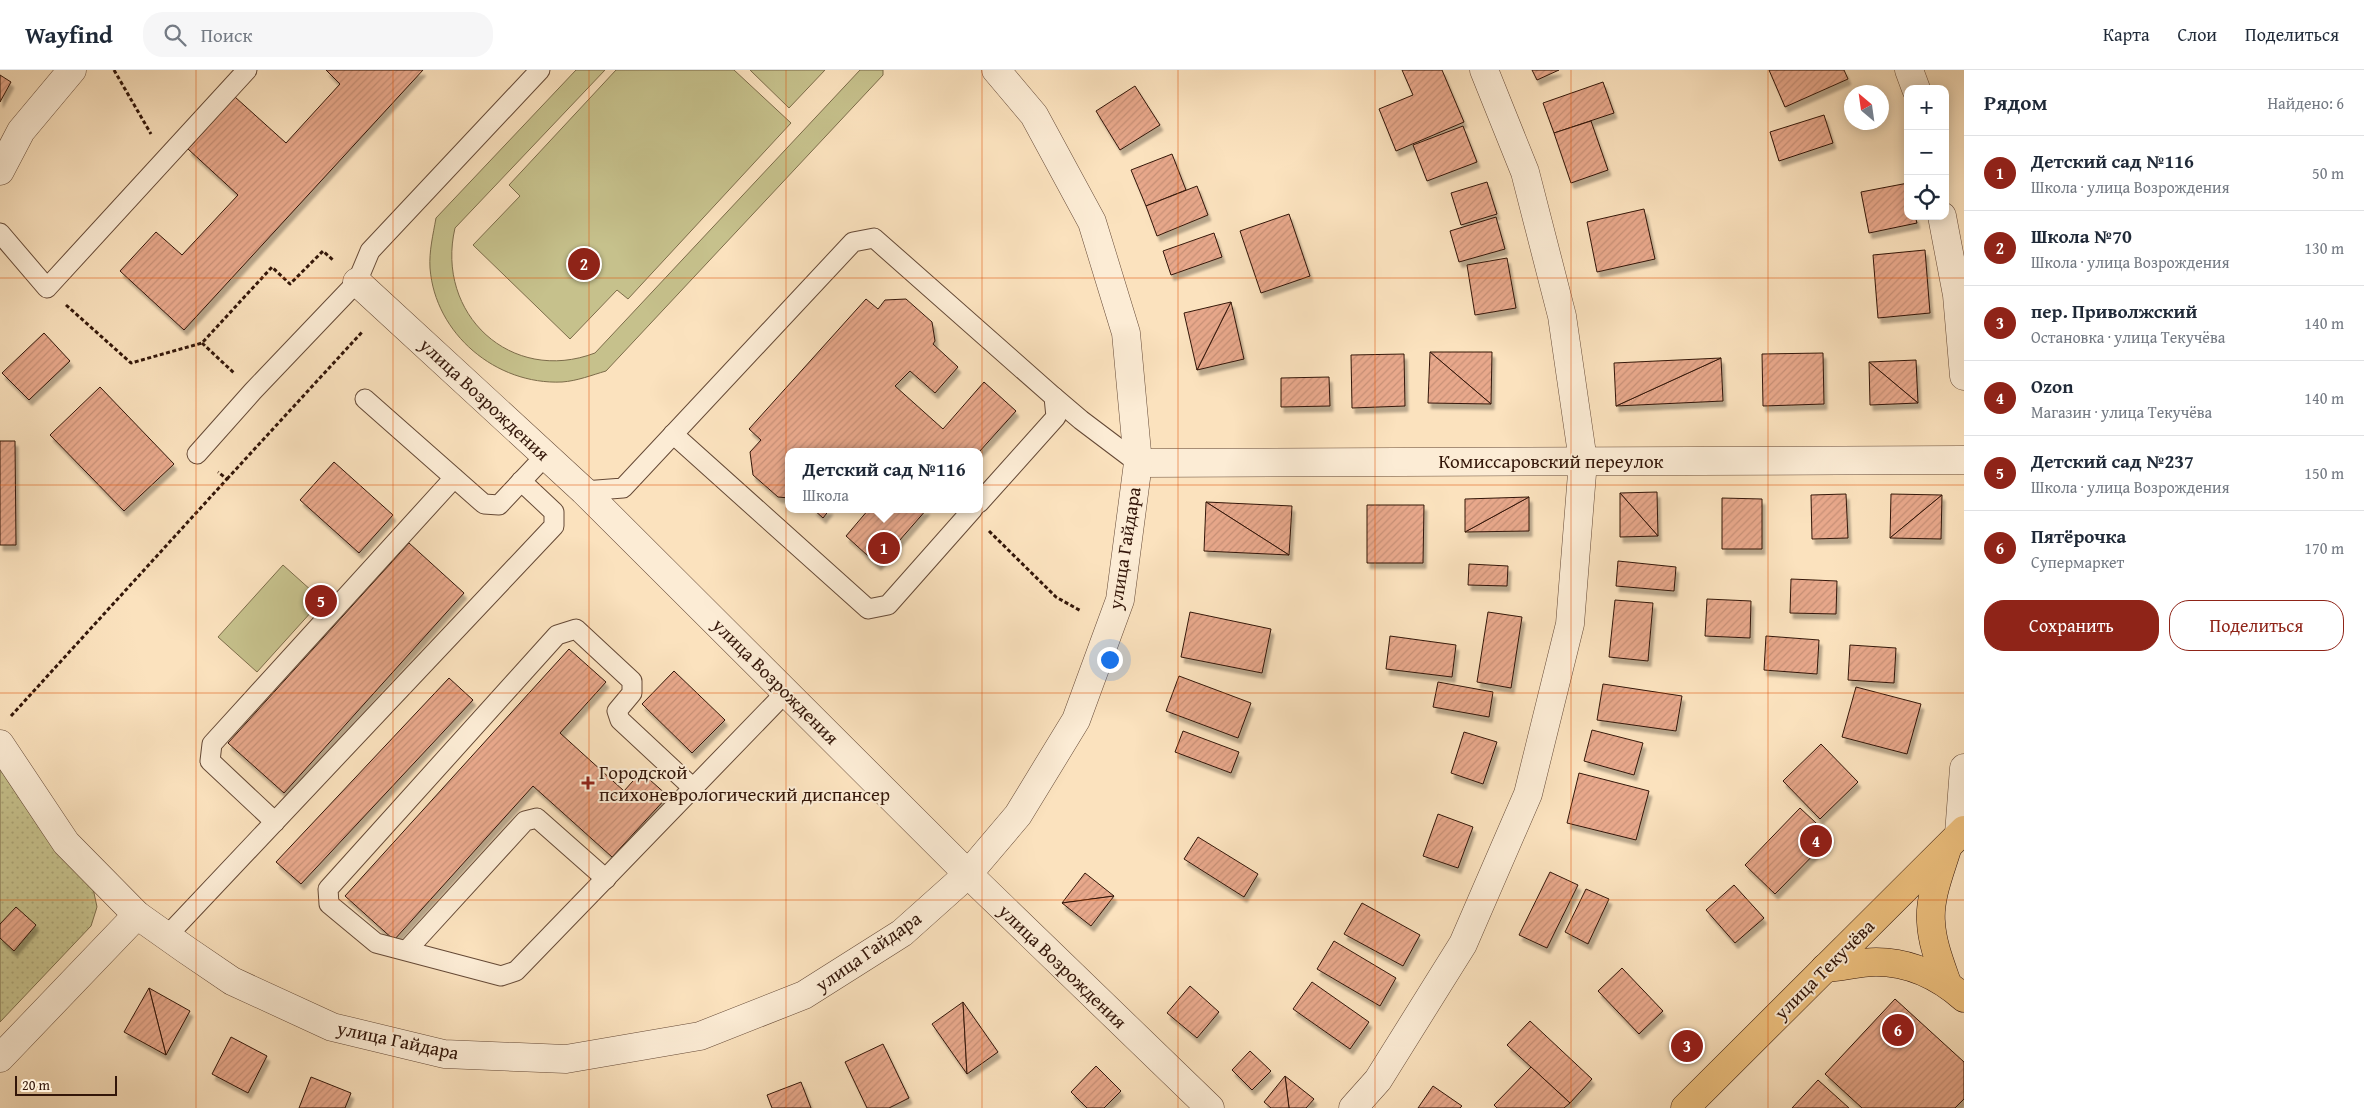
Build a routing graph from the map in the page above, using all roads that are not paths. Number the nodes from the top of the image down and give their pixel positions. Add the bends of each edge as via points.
1 (72, 70) edge
2 (247, 70) edge
3 (540, 70) edge
4 (996, 70) edge
5 (1484, 70) edge
6 (1909, 70) edge
7 (1915, 85) edge
8 (0, 171) edge
9 (1943, 220) edge
10 (0, 233) edge
11 (357, 282) junction
12 (1964, 376) edge
13 (1054, 397) junction
14 (364, 399) dead end
15 (673, 434) junction
16 (197, 454) road end
17 (546, 455) junction
18 (1964, 460) edge
19 (1583, 461) junction
20 (1138, 463) junction
21 (454, 478) junction
22 (521, 482) junction
23 (584, 490) junction
24 (983, 498) edge
25 (970, 513) edge
26 (786, 692) junction
27 (3, 732) edge
28 (1964, 768) edge
29 (693, 788) junction
30 (274, 822) junction
31 (1957, 836) edge
32 (968, 874) junction
33 (606, 879) junction
34 (137, 915) junction
35 (166, 936) junction
36 (407, 950) junction
37 (1825, 968) junction
38 (1956, 991) edge
39 (0, 1058) edge
40 (1210, 1108) edge
41 (1354, 1108) edge
42 (1685, 1108) edge

1 - 8 street via 21,131
2 - 10 lane via 47,288
3 - 11 lane via 370,252
4 - 20 street, улица Гайдара via 1034,115 1092,222 1126,333
5 - 19 street via 1525,172 1562,316
6 - 7 street
9 - 12 street via 1957,294
11 - 16 lane
11 - 17 street, улица Возрождения
13 - 15 lane via 874,238 853,242
13 - 20 lane
13 - 24 lane via 1056,417
14 - 21 lane
15 - 23 lane via 622,488
15 - 25 lane via 868,608 888,605
17 - 22 lane
17 - 23 street, улица Возрождения
18 - 19 street, Комиссаровский переулок
19 - 20 street, Комиссаровский переулок
19 - 41 street via 1570,624 1528,794 1463,944 1378,1080
20 - 32 street, улица Гайдара via 1120,600 1076,720 1018,815
21 - 22 lane via 484,504 498,505
21 - 30 lane via 212,744 210,761
22 - 30 lane via 554,512 554,526
23 - 26 street, улица Возрождения
26 - 29 lane
26 - 32 street, улица Возрождения
27 - 34 street, улица Гайдара via 66,843
28 - 31 street
29 - 33 lane
29 - 36 lane via 620,720 617,710 632,693 632,681 576,629 557,635 328,889 329,904 376,943
30 - 35 lane
31 - 37 main road, улица Текучёва
31 - 38 main road via 1935,886 1931,921 1935,949
32 - 35 street, улица Гайдара via 902,933 804,995 700,1036 566,1059 444,1054 332,1027 232,981
32 - 40 street, улица Возрождения
33 - 36 lane via 516,971 501,976
33 - 36 lane via 537,818 525,821
34 - 35 street, улица Гайдара
34 - 39 street
37 - 38 main road via 1875,962 1915,968
37 - 42 main road, улица Текучёва

